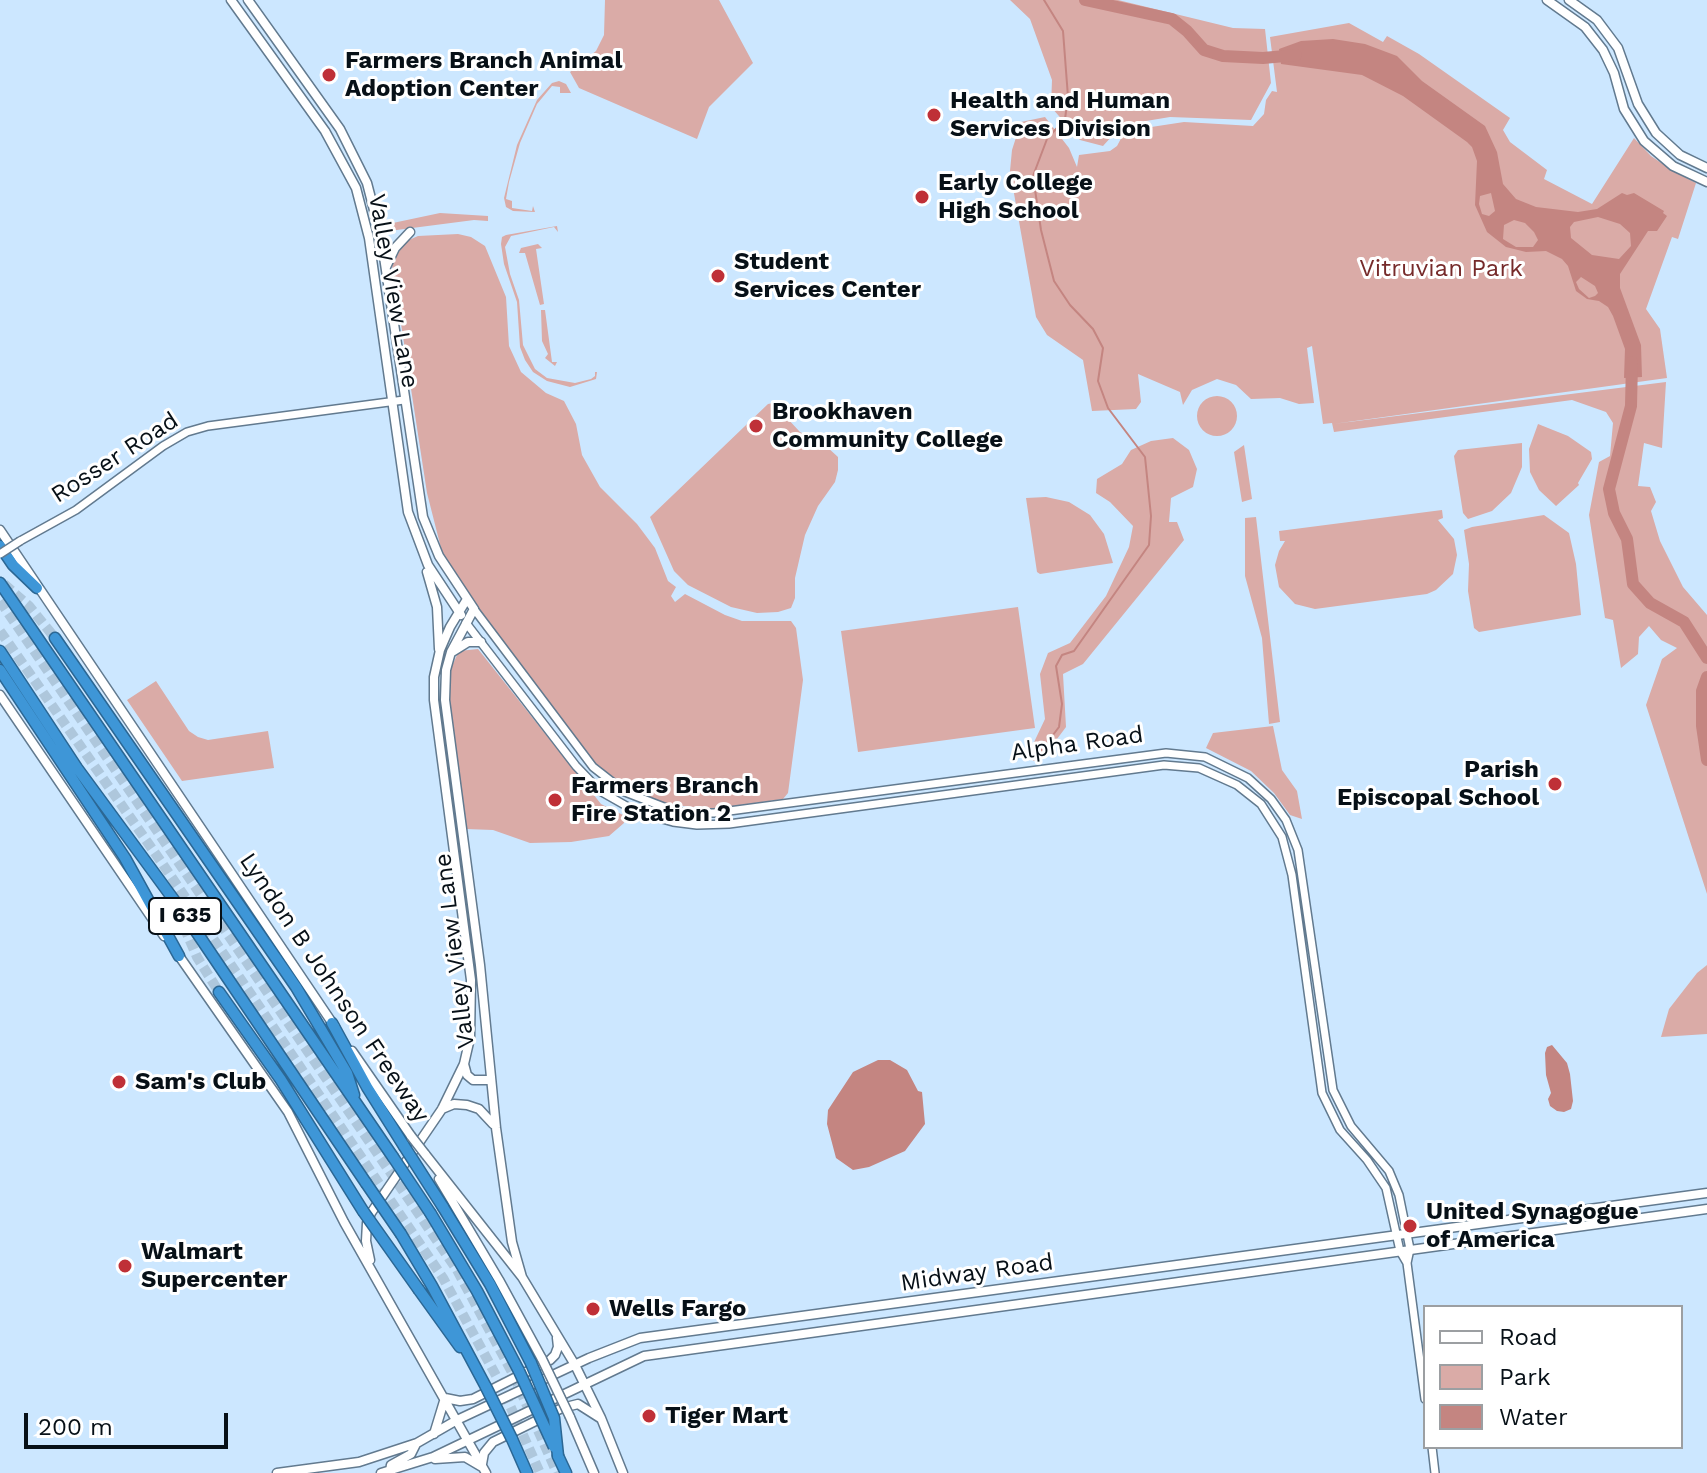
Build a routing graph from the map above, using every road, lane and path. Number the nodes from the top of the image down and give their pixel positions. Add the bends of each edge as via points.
1 (231, 0) edge
2 (248, 0) edge
3 (1547, 0) edge
4 (1569, 0) edge
5 (288, 56) junction
6 (277, 63) junction
7 (1689, 160) junction
8 (1707, 168) edge
9 (1683, 172) junction
10 (1707, 182) edge
11 (410, 232) dead end
12 (385, 267) junction
13 (404, 400) junction
14 (391, 402) junction
15 (0, 530) edge
16 (0, 546) edge
17 (0, 554) edge
18 (424, 556) junction
19 (0, 583) edge
20 (37, 588) junction
21 (467, 599) junction
22 (474, 609) junction
23 (458, 612) junction
24 (466, 623) junction
25 (55, 638) tunnel mouth
26 (481, 642) junction
27 (0, 651) edge
28 (451, 652) junction
29 (438, 657) junction
30 (0, 670) edge
31 (0, 695) edge
32 (1233, 769) junction
33 (1227, 778) junction
34 (1261, 804) junction
35 (1294, 836) junction
36 (179, 956) junction
37 (477, 987) junction
38 (219, 992) tunnel mouth
39 (332, 1023) junction
40 (464, 1064) junction
41 (490, 1080) junction
42 (1333, 1090) junction
43 (1322, 1093) junction
44 (357, 1104) junction
45 (442, 1109) junction
46 (496, 1128) junction
47 (409, 1146) junction
48 (425, 1154) junction
49 (1707, 1193) edge
50 (1707, 1209) edge
51 (1575, 1210) junction
52 (1577, 1227) junction
53 (1402, 1235) junction
54 (1405, 1250) junction
55 (373, 1268) junction
56 (522, 1277) junction
57 (808, 1316) junction
58 (688, 1332) junction
59 (810, 1332) junction
60 (555, 1333) junction
61 (690, 1349) junction
62 (472, 1360) junction
63 (536, 1361) junction
64 (575, 1365) junction
65 (584, 1384) junction
66 (1423, 1384) edge
67 (445, 1398) junction
68 (601, 1418) junction
69 (457, 1420) junction
70 (434, 1434) junction
71 (468, 1441) junction
72 (417, 1443) junction
73 (1432, 1449) edge
74 (558, 1456) junction
75 (427, 1459) junction
76 (484, 1470) edge
77 (302, 1471) edge
78 (386, 1472) edge
79 (277, 1473) edge
80 (527, 1473) edge
81 (566, 1473) edge
82 (594, 1473) edge
83 (623, 1473) edge
84 (1435, 1473) edge

1 - 6 main road, Valley View Lane
2 - 5 main road, Valley View Lane
3 - 9 main road via 1595,38 1634,126 1660,157
4 - 7 main road via 1608,33 1623,57 1646,119 1663,141
5 - 6 main road
5 - 12 main road, Valley View Lane via 360,165
6 - 14 main road, Valley View Lane via 325,131 356,188 369,238
7 - 8 main road
7 - 9 main road
9 - 10 main road
11 - 12 main road
12 - 13 main road, Valley View Lane
13 - 14 street, Rosser Road
13 - 21 main road, Valley View Lane via 423,517 439,556
14 - 17 street, Rosser Road, bridge via 187,432 76,510
14 - 18 main road, Valley View Lane via 408,512
15 - 20 main road, Lyndon B Johnson Freeway
16 - 20 highway
18 - 23 main road, Valley View Lane
18 - 29 main road via 437,607
19 - 44 highway, Lyndon B Johnson Freeway / I 635
20 - 39 main road, Lyndon B Johnson Freeway
21 - 22 main road, Valley View Lane
21 - 23 main road, Valley View Lane
22 - 24 main road, Valley View Lane
22 - 32 street, Alpha Road via 601,775 625,792 677,811 723,812 1166,753 1193,754
23 - 24 main road, Valley View Lane
23 - 29 main road, Valley View Lane
24 - 26 street, Alpha Road
24 - 28 main road, Valley View Lane
25 - 44 highway via 296,987 347,1073
26 - 28 main road via 468,642
26 - 33 street, Alpha Road via 600,791 637,812 673,822 729,824 1164,765 1199,768
27 - 62 highway, I 635, bridge via 401,1234
28 - 37 main road, Valley View Lane via 445,700
29 - 37 main road, Valley View Lane via 434,700
30 - 36 highway via 118,846
31 - 36 main road, Lyndon B Johnson Freeway
32 - 33 street
32 - 35 street, Alpha Road via 1271,799
33 - 34 street, Alpha Road
34 - 35 street via 1287,835
34 - 43 street, Alpha Road via 1282,837 1290,864
35 - 42 street, Alpha Road
36 - 55 main road, Lyndon B Johnson Freeway via 288,1112
37 - 40 main road, Valley View Lane
37 - 41 main road, Valley View Lane
38 - 62 highway, bridge via 363,1211
39 - 47 highway via 367,1087
39 - 48 main road, Lyndon B Johnson Freeway, bridge
40 - 41 main road via 473,1080
40 - 45 main road, Valley View Lane
41 - 46 main road, Valley View Lane
42 - 43 street
42 - 53 street, Alpha Road via 1351,1126 1395,1182
43 - 53 street, Alpha Road via 1340,1130 1386,1188
44 - 74 highway, Lyndon B Johnson Freeway / I 635, bridge via 477,1291
45 - 46 main road via 454,1104 479,1109
45 - 47 main road, Valley View Lane
46 - 56 main road, Valley View Lane
47 - 55 main road, Lyndon B Johnson Freeway via 367,1223
47 - 63 highway, bridge
48 - 56 main road, Lyndon B Johnson Freeway
48 - 63 main road via 499,1280
49 - 51 main road, Midway Road
50 - 52 main road, Midway Road
51 - 52 main road
51 - 53 main road, Midway Road
52 - 54 main road, Midway Road
53 - 54 street, Alpha Road
53 - 57 main road, Midway Road
54 - 59 main road, Midway Road
54 - 66 street, Alpha Road
55 - 67 main road, Lyndon B Johnson Freeway
56 - 60 main road, Lyndon B Johnson Freeway
57 - 58 main road, Midway Road
57 - 59 main road
58 - 61 main road
58 - 64 main road, Midway Road via 640,1338
59 - 61 main road, Midway Road
60 - 64 main road, Lyndon B Johnson Freeway
60 - 67 main road via 558,1347 550,1360 473,1399
61 - 65 main road, Midway Road via 644,1356
62 - 80 highway, I 635, bridge
63 - 74 highway, bridge via 554,1418
63 - 82 main road, bridge via 570,1417
64 - 65 main road, Lyndon B Johnson Freeway
64 - 69 main road, Midway Road
65 - 68 main road, Lyndon B Johnson Freeway
65 - 71 main road, Midway Road
67 - 69 main road, Lyndon B Johnson Freeway
67 - 70 main road
68 - 76 main road via 578,1404 562,1408 493,1442 484,1453
68 - 83 main road, Lyndon B Johnson Freeway
69 - 70 main road, Midway Road
69 - 71 main road, Lyndon B Johnson Freeway
70 - 72 main road, Midway Road
71 - 75 main road, Midway Road
71 - 76 main road, Lyndon B Johnson Freeway
72 - 77 main road, Midway Road via 359,1462
72 - 78 main road
73 - 84 street
74 - 81 highway, Lyndon B Johnson Freeway / I 635
75 - 76 main road via 458,1456
75 - 78 main road, Midway Road
77 - 79 main road, Midway Road

